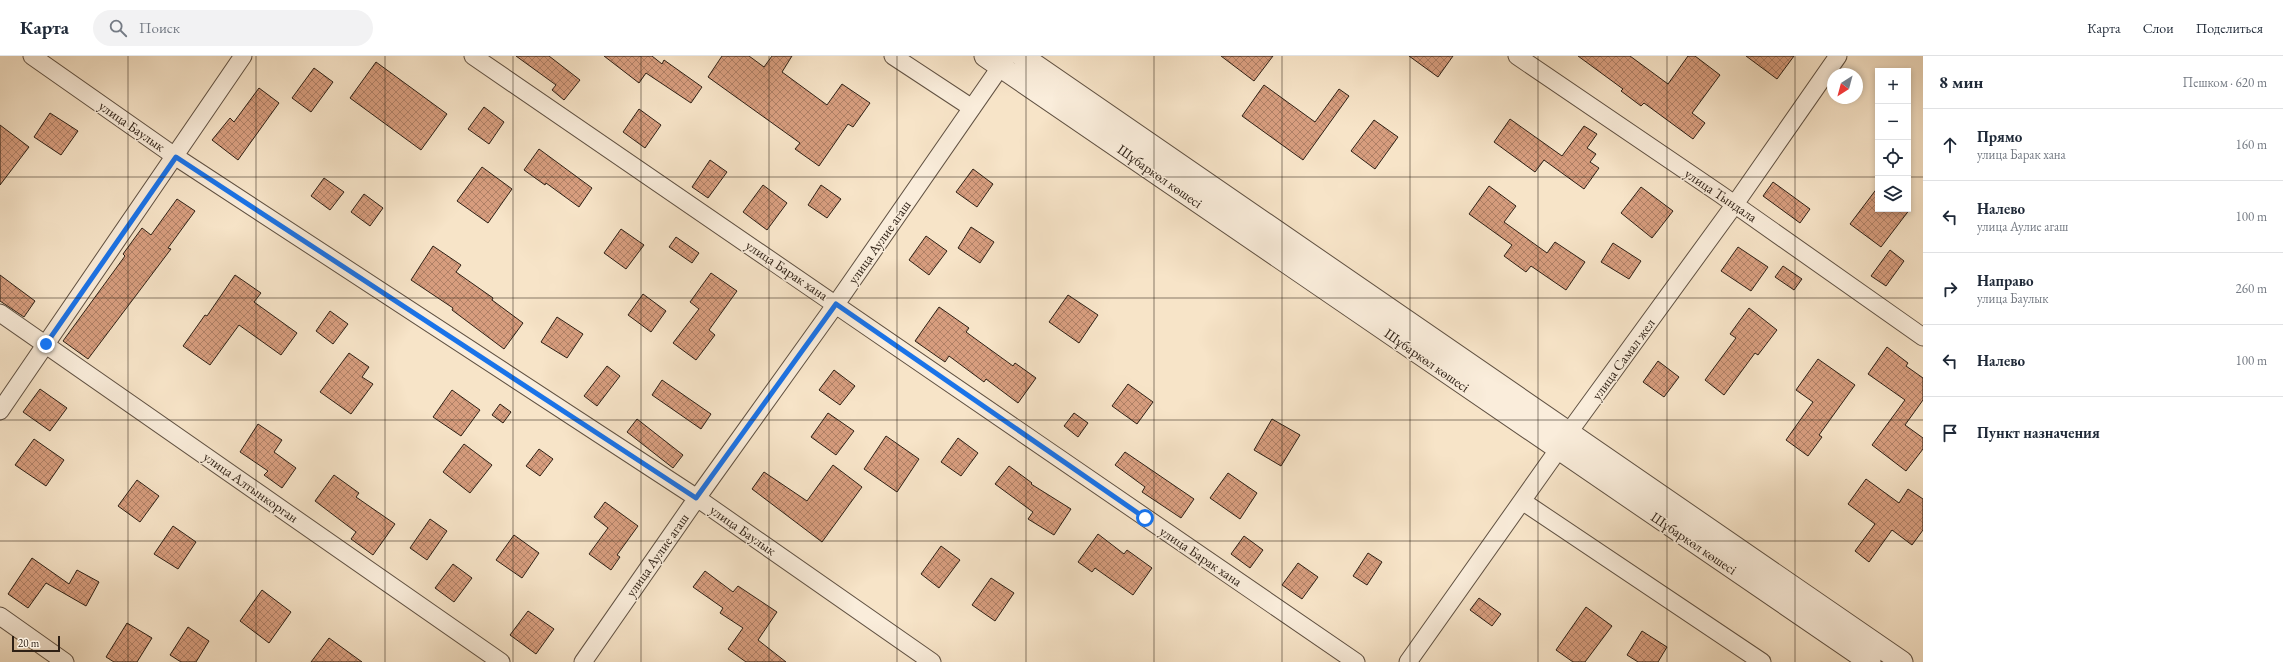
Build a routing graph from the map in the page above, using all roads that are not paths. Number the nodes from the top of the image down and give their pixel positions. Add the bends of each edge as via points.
1 (32, 56) edge
2 (243, 56) edge
3 (473, 56) edge
4 (893, 56) edge
5 (1022, 56) edge
6 (1517, 56) edge
7 (1838, 56) edge
8 (998, 60) edge
9 (972, 108) junction
10 (176, 157) junction
11 (1736, 204) junction
12 (836, 304) junction
13 (0, 313) edge
14 (1923, 337) edge
15 (46, 344) junction
16 (0, 411) edge
17 (1569, 432) junction
18 (1558, 450) junction
19 (696, 498) junction
20 (1522, 501) junction
21 (0, 616) edge
22 (65, 662) edge
23 (501, 662) edge
24 (583, 662) edge
25 (932, 662) edge
26 (1356, 662) edge
27 (1408, 662) edge
28 (1762, 662) edge
29 (1870, 662) edge
30 (1902, 662) edge

1 - 10 street, улица Баулык
2 - 10 street
3 - 12 street, улица Барак хана
4 - 9 street
5 - 17 street, Шұбаркөл көшесі
6 - 11 street, улица Тындала
7 - 11 street, улица Самал жел
8 - 9 street, улица Аулие агаш
8 - 18 street, Шұбаркөл көшесі
9 - 12 street, улица Аулие агаш
10 - 15 street
10 - 19 street, улица Баулык
11 - 14 street, улица Тындала
11 - 17 street, улица Самал жел
12 - 19 street, улица Аулие агаш
12 - 26 street, улица Барак хана
13 - 15 street, улица Алтынкорган
15 - 16 street
15 - 23 street, улица Алтынкорган
17 - 18 street, улица Самал жел
17 - 30 street, Шұбаркөл көшесі
18 - 20 street, улица Самал жел
18 - 29 street, Шұбаркөл көшесі
19 - 24 street, улица Аулие агаш
19 - 25 street, улица Баулык
20 - 27 street, улица Самал жел
20 - 28 street
21 - 22 street

